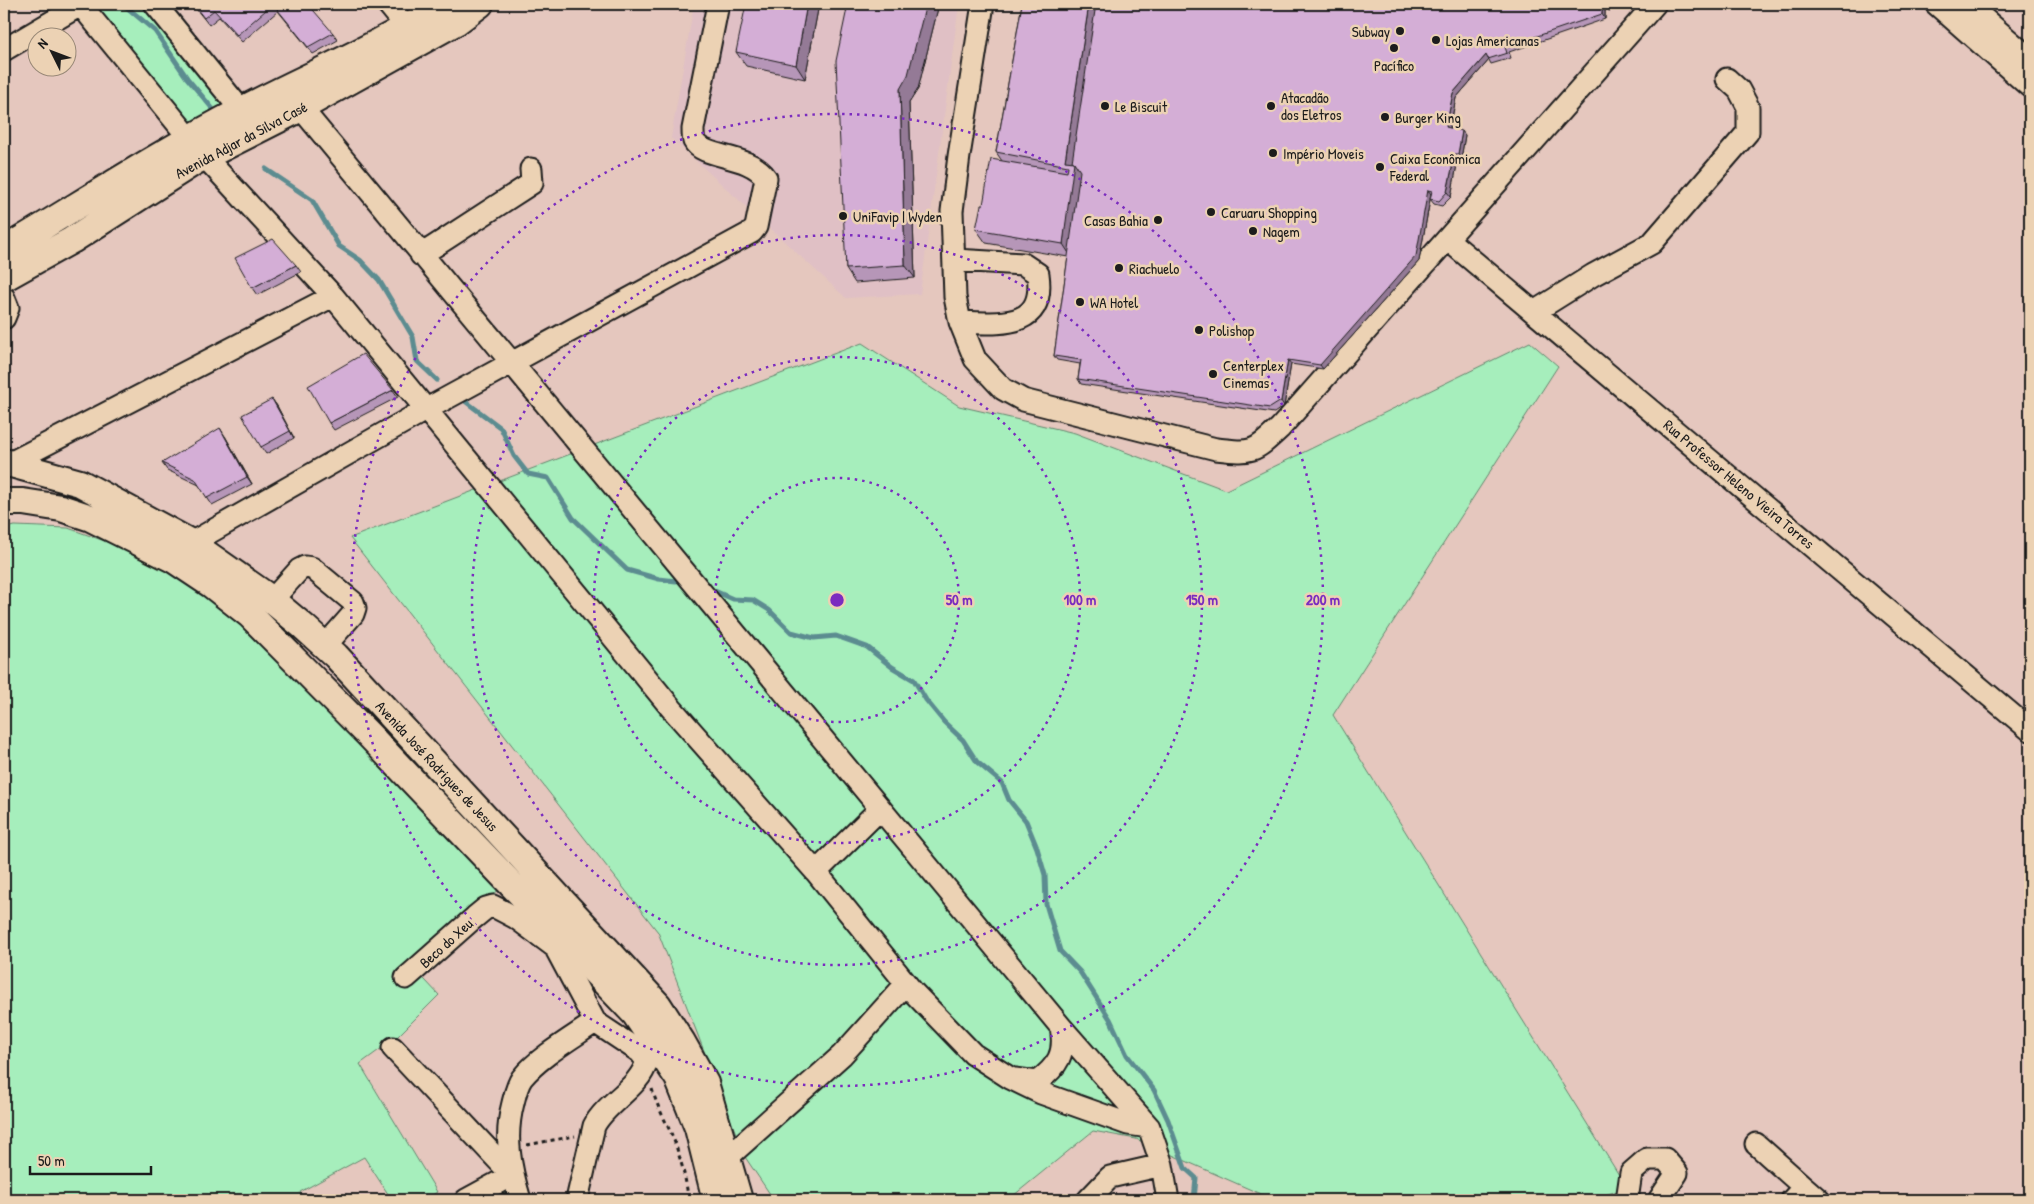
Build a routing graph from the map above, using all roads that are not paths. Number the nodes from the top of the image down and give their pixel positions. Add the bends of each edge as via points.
1 (81, 4) edge
2 (156, 4) edge
3 (388, 4) edge
4 (443, 4) edge
5 (480, 4) edge
6 (718, 4) edge
7 (983, 4) edge
8 (1655, 4) edge
9 (1936, 4) edge
10 (1967, 4) edge
11 (406, 26) junction
12 (4, 50) edge
13 (2030, 59) edge
14 (2027, 77) edge
15 (1728, 79) dead end
16 (301, 108) junction
17 (241, 110) junction
18 (197, 148) junction
19 (531, 170) dead end
20 (1448, 239) junction
21 (4, 250) edge
22 (421, 255) junction
23 (955, 260) junction
24 (4, 278) edge
25 (333, 296) junction
26 (4, 298) edge
27 (1534, 312) junction
28 (4, 318) edge
29 (960, 322) junction
30 (510, 364) junction
31 (425, 410) junction
32 (6, 457) edge
33 (4, 502) edge
34 (191, 543) junction
35 (272, 600) junction
36 (325, 646) junction
37 (2030, 730) edge
38 (880, 809) junction
39 (816, 872) junction
40 (559, 942) junction
41 (406, 978) dead end
42 (906, 984) junction
43 (595, 1022) junction
44 (1061, 1027) junction
45 (393, 1048) dead end
46 (1010, 1078) junction
47 (1149, 1127) junction
48 (1756, 1144) dead end
49 (728, 1157) junction
50 (1162, 1165) junction
51 (512, 1175) junction
52 (1805, 1196) edge
53 (466, 1200) edge
54 (520, 1200) edge
55 (577, 1200) edge
56 (716, 1200) edge
57 (739, 1200) edge
58 (1088, 1200) edge
59 (1168, 1200) edge
60 (1627, 1200) edge
61 (1658, 1200) edge

1 - 12 street
1 - 18 street
2 - 17 street
3 - 11 street
4 - 11 main road, Avenida Adjar da Silva Casé
5 - 16 main road, Avenida Adjar da Silva Casé via 456,22
6 - 30 street via 693,129 694,141 703,149 752,164 761,171 766,178 756,227
7 - 23 street via 953,202
8 - 20 street
9 - 14 street
10 - 13 street
11 - 17 main road, Avenida Adjar da Silva Casé
15 - 27 street via 1740,90 1748,107 1748,132 1652,244 1593,275
16 - 18 main road, Avenida Adjar da Silva Casé
16 - 22 street
17 - 18 main road, Avenida Adjar da Silva Casé
18 - 21 main road, Avenida Adjar da Silva Casé
18 - 24 main road, Avenida Adjar da Silva Casé via 72,240
18 - 25 street
19 - 22 street via 532,182
20 - 27 street, Rua Professor Heleno Vieira Torres
20 - 29 street via 1280,428 1257,449 1216,449 1023,400 1003,389 975,359
22 - 30 street
23 - 29 street via 955,297
23 - 29 street via 1023,264 1038,274 1039,282 1036,299 1026,317 999,324
25 - 31 street
25 - 32 street via 34,450
26 - 28 street via 8,308
27 - 37 street, Rua Professor Heleno Vieira Torres
30 - 31 street
30 - 38 street
31 - 34 street
31 - 39 street via 672,709
32 - 34 main road, Avenida José Rodrigues de Jesus via 80,484
33 - 40 main road, Avenida José Rodrigues de Jesus via 60,508 90,518 173,559 250,615 368,734
34 - 35 main road, Avenida José Rodrigues de Jesus
35 - 36 main road, Avenida José Rodrigues de Jesus
35 - 36 street via 305,567 312,568 353,602 353,614
36 - 49 main road, Avenida José Rodrigues de Jesus via 658,1005 705,1083
38 - 39 street
38 - 44 street
39 - 42 street
40 - 41 street, Beco do Xeu via 493,906 486,908
40 - 43 street
40 - 56 main road, Avenida José Rodrigues de Jesus via 635,1014 678,1078 698,1128
42 - 46 street via 973,1054
42 - 49 street via 842,1055
43 - 51 street via 522,1079 507,1133
43 - 55 street via 640,1052 647,1061 598,1117
44 - 46 street via 1064,1044 1051,1071 1037,1082
44 - 47 street
45 - 51 street
46 - 47 street via 1041,1093 1128,1124
47 - 50 street
48 - 52 street
49 - 57 main road, Avenida José Rodrigues de Jesus
50 - 58 street via 1110,1177
50 - 59 street
51 - 53 street
51 - 54 street
60 - 61 street via 1631,1173 1647,1159 1664,1159 1678,1173

